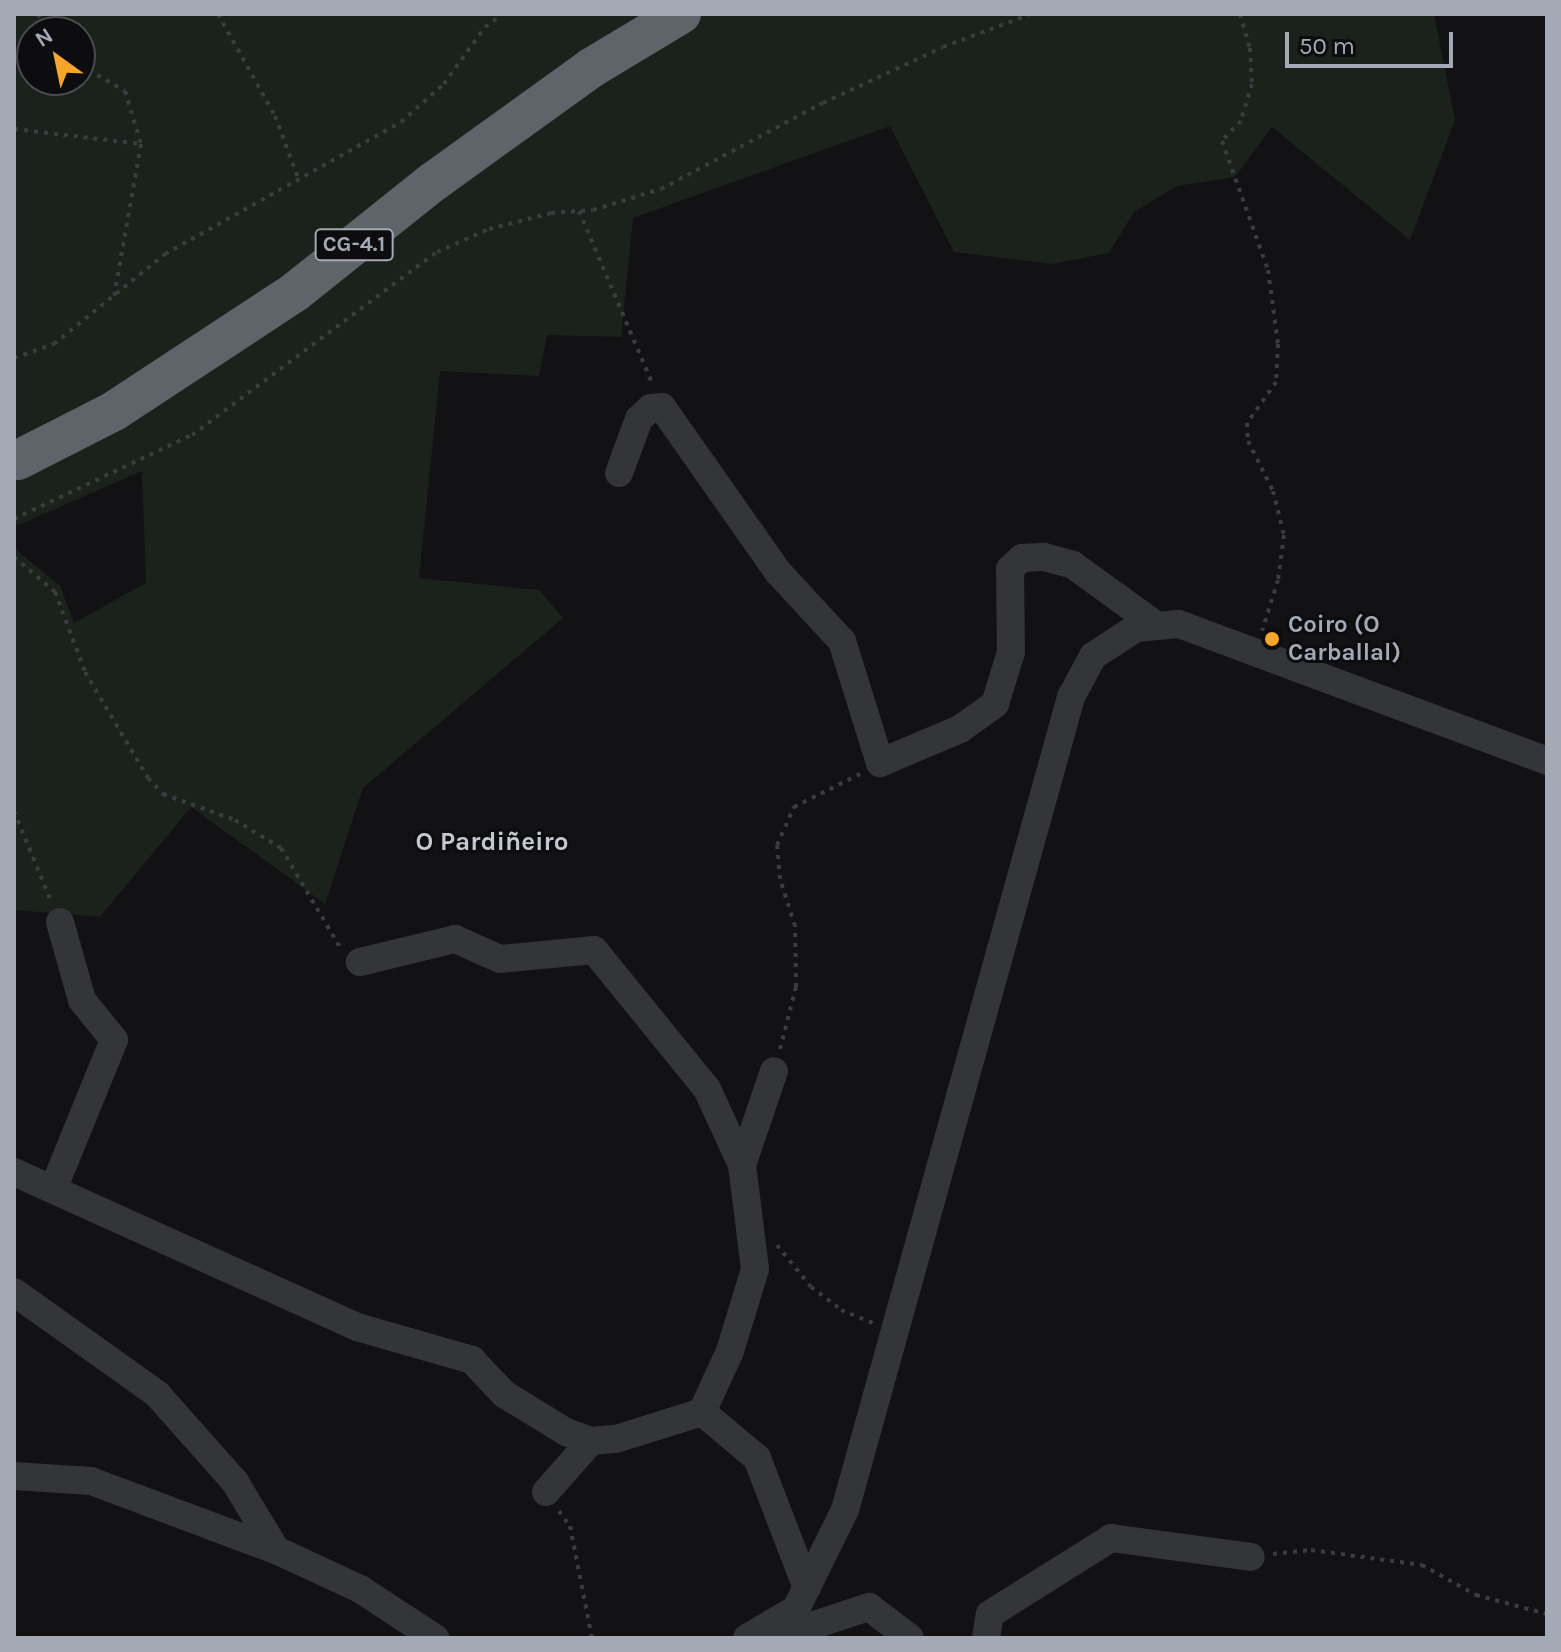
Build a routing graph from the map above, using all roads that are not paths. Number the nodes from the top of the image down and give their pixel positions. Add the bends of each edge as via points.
1 (681, 14) edge
2 (18, 460) dead end
3 (619, 473) dead end
4 (1153, 623) junction
5 (1547, 761) edge
6 (60, 922) road end
7 (360, 962) road end
8 (774, 1071) road end
9 (742, 1165) junction
10 (14, 1172) edge
11 (54, 1187) junction
12 (14, 1292) edge
13 (702, 1412) junction
14 (591, 1441) junction
15 (14, 1476) edge
16 (546, 1492) road end
17 (276, 1550) junction
18 (1251, 1557) road end
19 (807, 1588) junction
20 (777, 1621) junction
21 (415, 1631) edge
22 (435, 1638) edge
23 (747, 1638) edge
24 (910, 1638) edge
25 (986, 1638) edge

1 - 2 highway, CG-4.1 via 591,68 433,182 295,292 114,411
3 - 4 street via 639,419 651,408 662,407 778,572 842,641 880,763 960,729 995,704 1011,652 1010,569 1022,558 1073,565
4 - 5 street via 1179,624
4 - 19 street via 1110,641 1093,656 1071,697 845,1510
6 - 11 street via 82,1000 114,1040
7 - 9 street via 455,939 500,959 594,950 707,1089
8 - 9 street
9 - 13 street via 755,1269 730,1351
10 - 11 street
11 - 14 street via 357,1327 472,1360 504,1394
12 - 17 street via 157,1394 235,1482
13 - 14 street via 653,1432
13 - 19 street via 757,1458
14 - 16 street
15 - 17 street via 91,1481
17 - 21 street via 360,1589
18 - 25 street via 1111,1538 990,1614
19 - 20 street via 796,1609
20 - 23 street
20 - 24 street via 802,1629 869,1607
21 - 22 street

